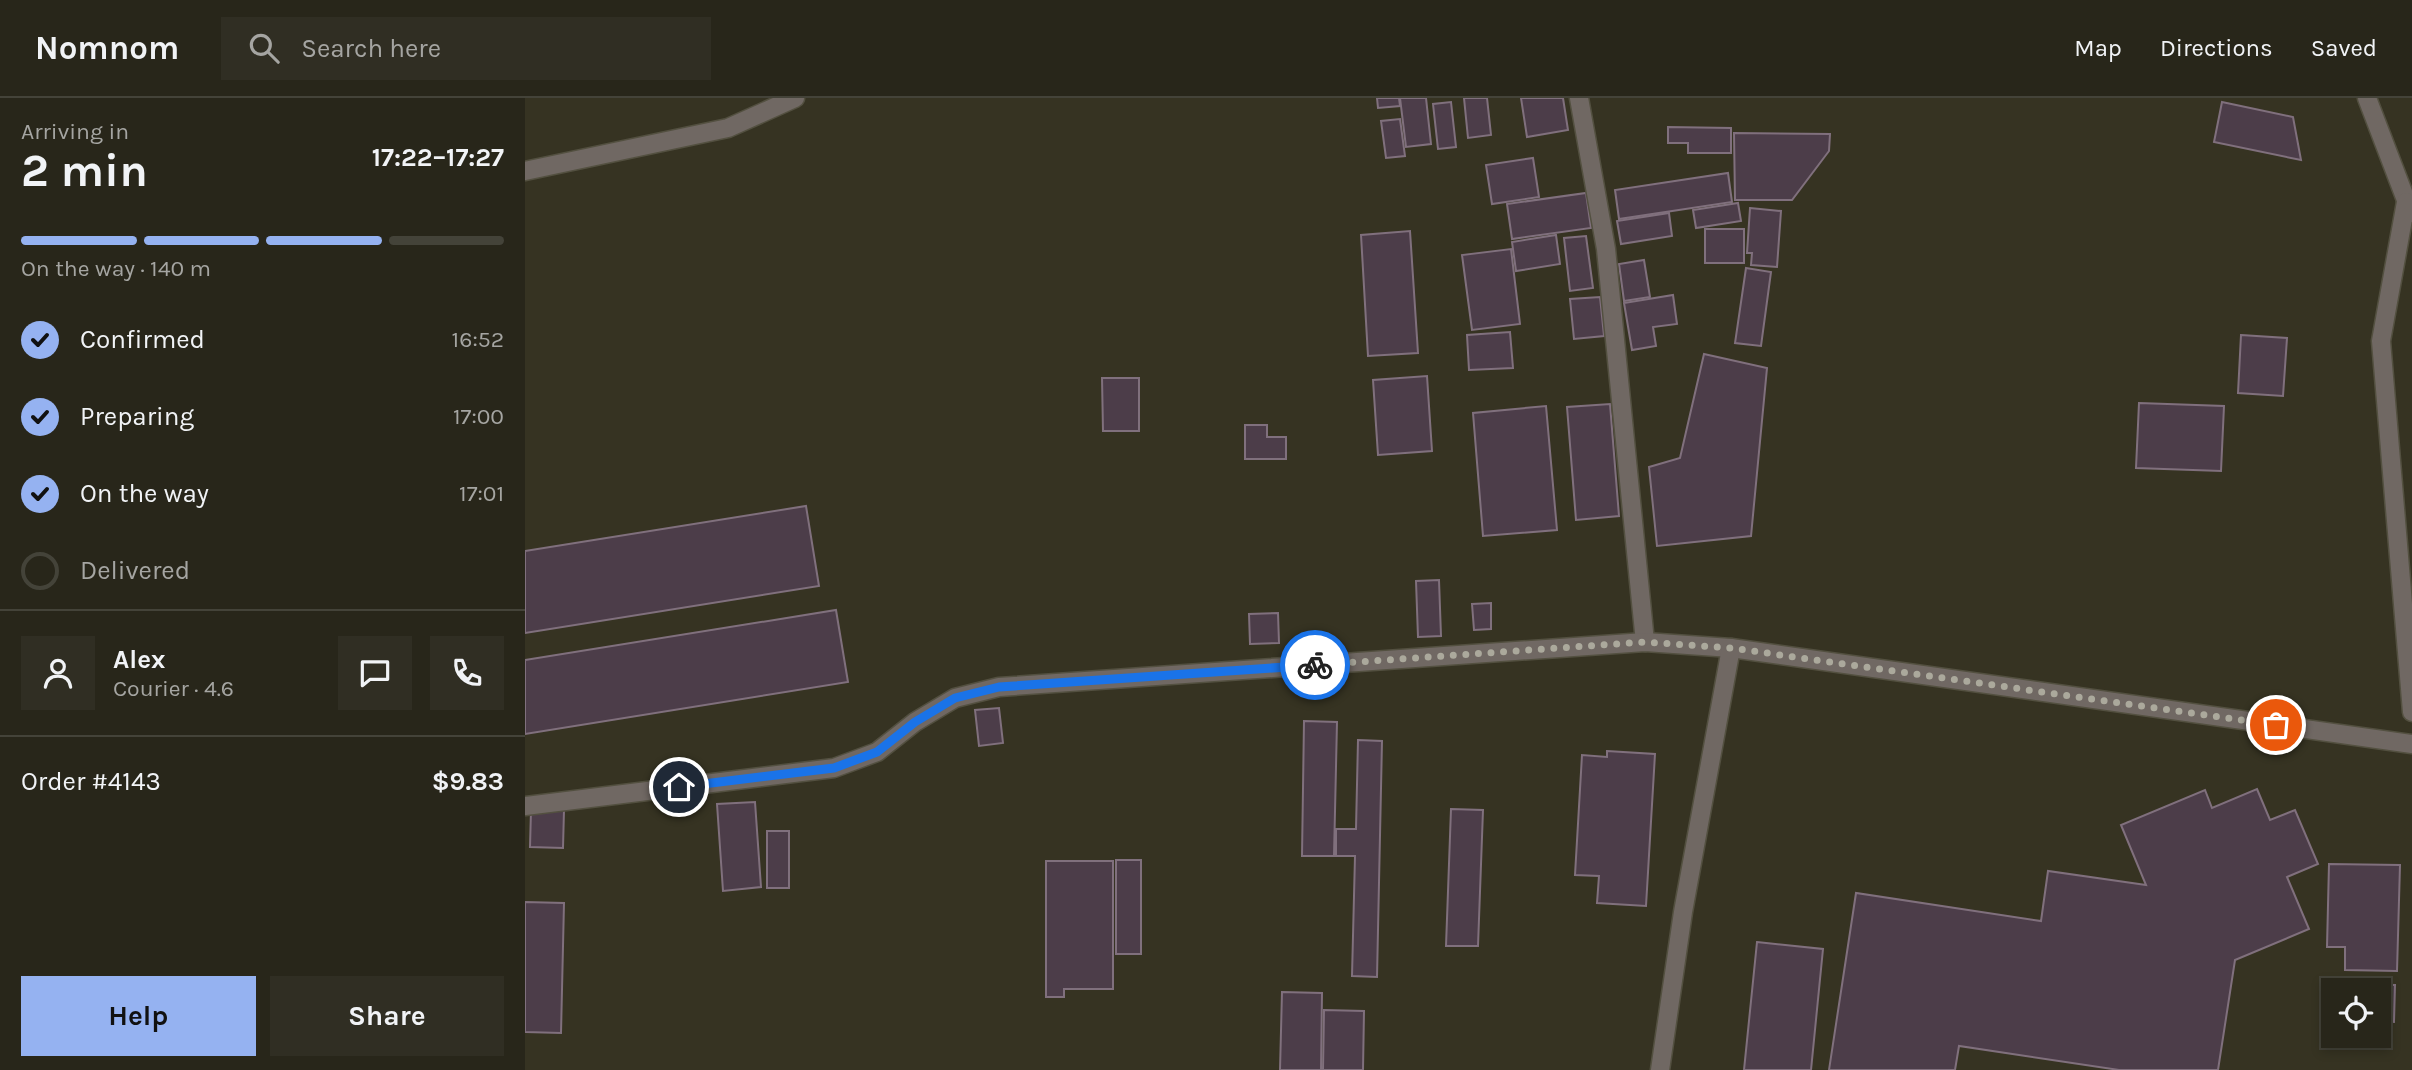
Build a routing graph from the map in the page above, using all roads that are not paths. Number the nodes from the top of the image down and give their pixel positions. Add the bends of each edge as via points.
1 (795, 98) edge
2 (1579, 98) edge
3 (2367, 98) edge
4 (525, 171) edge
5 (2410, 208) edge
6 (1645, 642) junction
7 (1731, 648) junction
8 (2412, 712) edge
9 (2412, 744) edge
10 (525, 806) edge
11 (1660, 1070) edge

1 - 4 street via 728,128
2 - 6 street via 1607,262
3 - 5 street
5 - 8 street via 2381,341
6 - 7 street
6 - 10 street via 999,687 955,698 877,752 834,768
7 - 9 street
7 - 11 street via 1683,912

